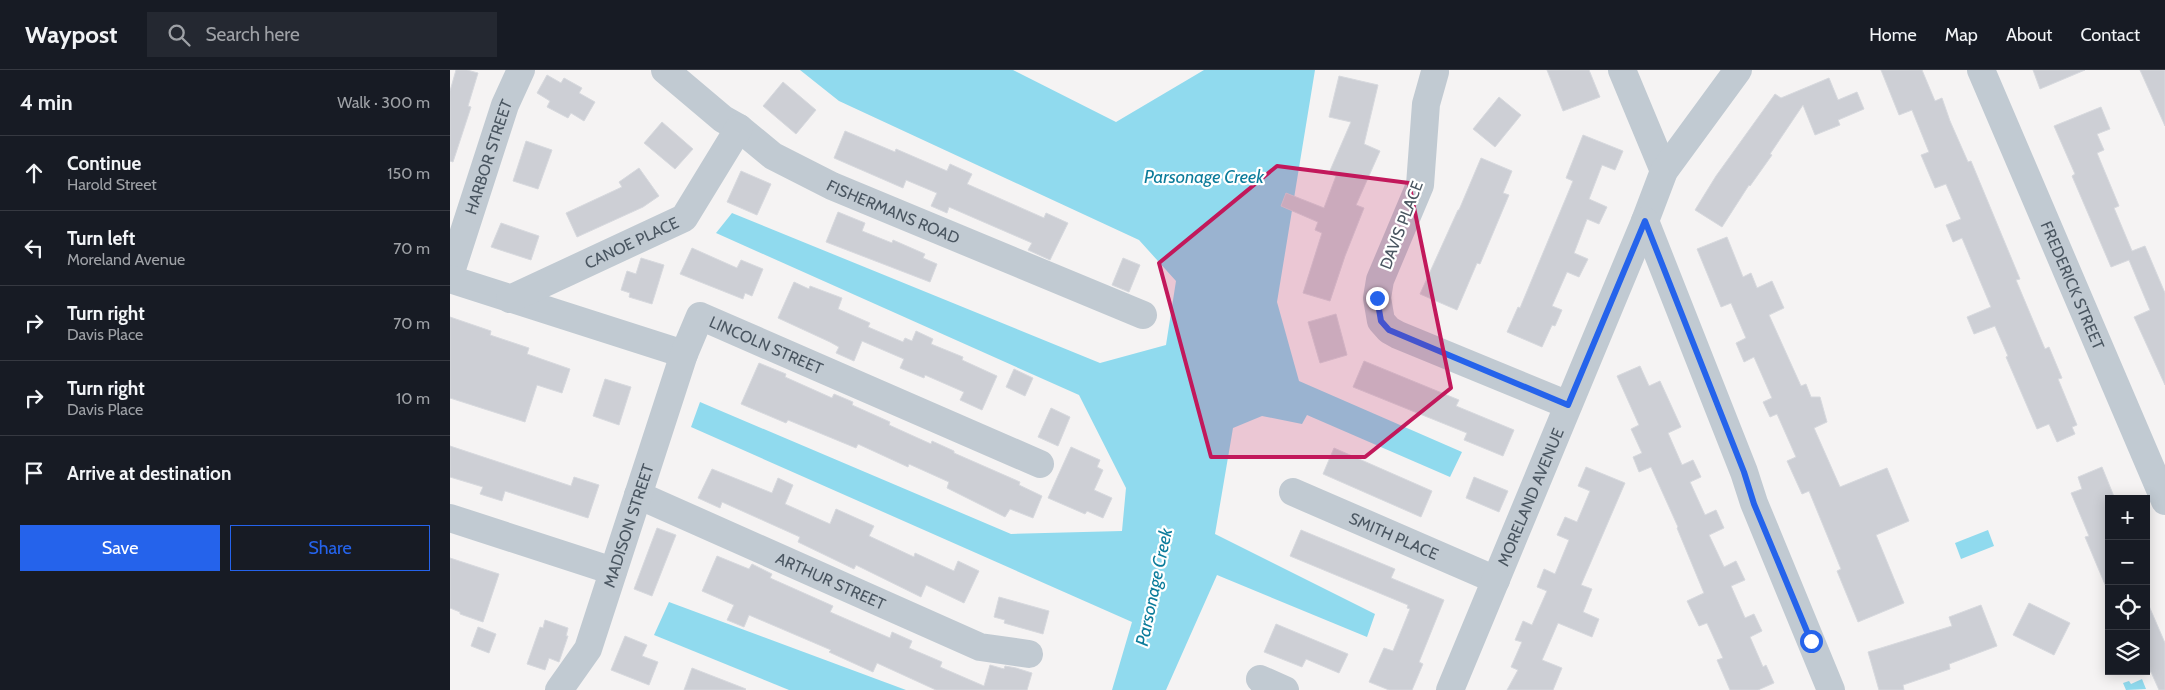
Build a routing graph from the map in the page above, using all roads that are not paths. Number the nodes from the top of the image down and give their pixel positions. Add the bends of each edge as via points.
1 (521, 70) edge
2 (666, 70) edge
3 (1622, 70) edge
4 (1738, 70) edge
5 (1981, 70) edge
6 (1435, 72) dead end
7 (739, 128) junction
8 (1664, 171) junction
9 (1645, 221) junction
10 (450, 275) edge
11 (450, 279) edge
12 (510, 299) junction
13 (1143, 315) dead end
14 (684, 354) junction
15 (1568, 405) junction
16 (1040, 464) dead end
17 (1293, 492) dead end
18 (638, 495) junction
19 (2165, 501) edge
20 (450, 518) edge
21 (613, 571) junction
22 (1496, 580) junction
23 (1029, 654) dead end
24 (1260, 679) dead end
25 (565, 688) edge
26 (1285, 690) edge
27 (1450, 690) edge
28 (1831, 690) edge

1 - 10 street, HARBOR STREET via 506,105
2 - 7 street, FISHERMANS ROAD via 723,119
3 - 8 street
4 - 8 street, MORELAND AVENUE
5 - 19 street, FREDERICK STREET
6 - 15 street, DAVIS PLACE via 1426,104 1420,185 1380,280 1377,298 1381,321 1398,335
7 - 12 street, CANOE PLACE via 684,218
7 - 13 street, FISHERMANS ROAD via 773,156 832,186
8 - 9 street, MORELAND AVENUE
9 - 15 street, MORELAND AVENUE
9 - 28 street via 1754,504
11 - 12 street
12 - 14 street
14 - 16 street, LINCOLN STREET via 700,316
14 - 18 street, MADISON STREET
15 - 22 street, MORELAND AVENUE
17 - 22 street, SMITH PLACE
18 - 21 street, MADISON STREET
18 - 23 street, ARTHUR STREET via 980,647
20 - 21 street
21 - 25 street, MADISON STREET via 588,649
22 - 27 street, MORELAND AVENUE
24 - 26 street

